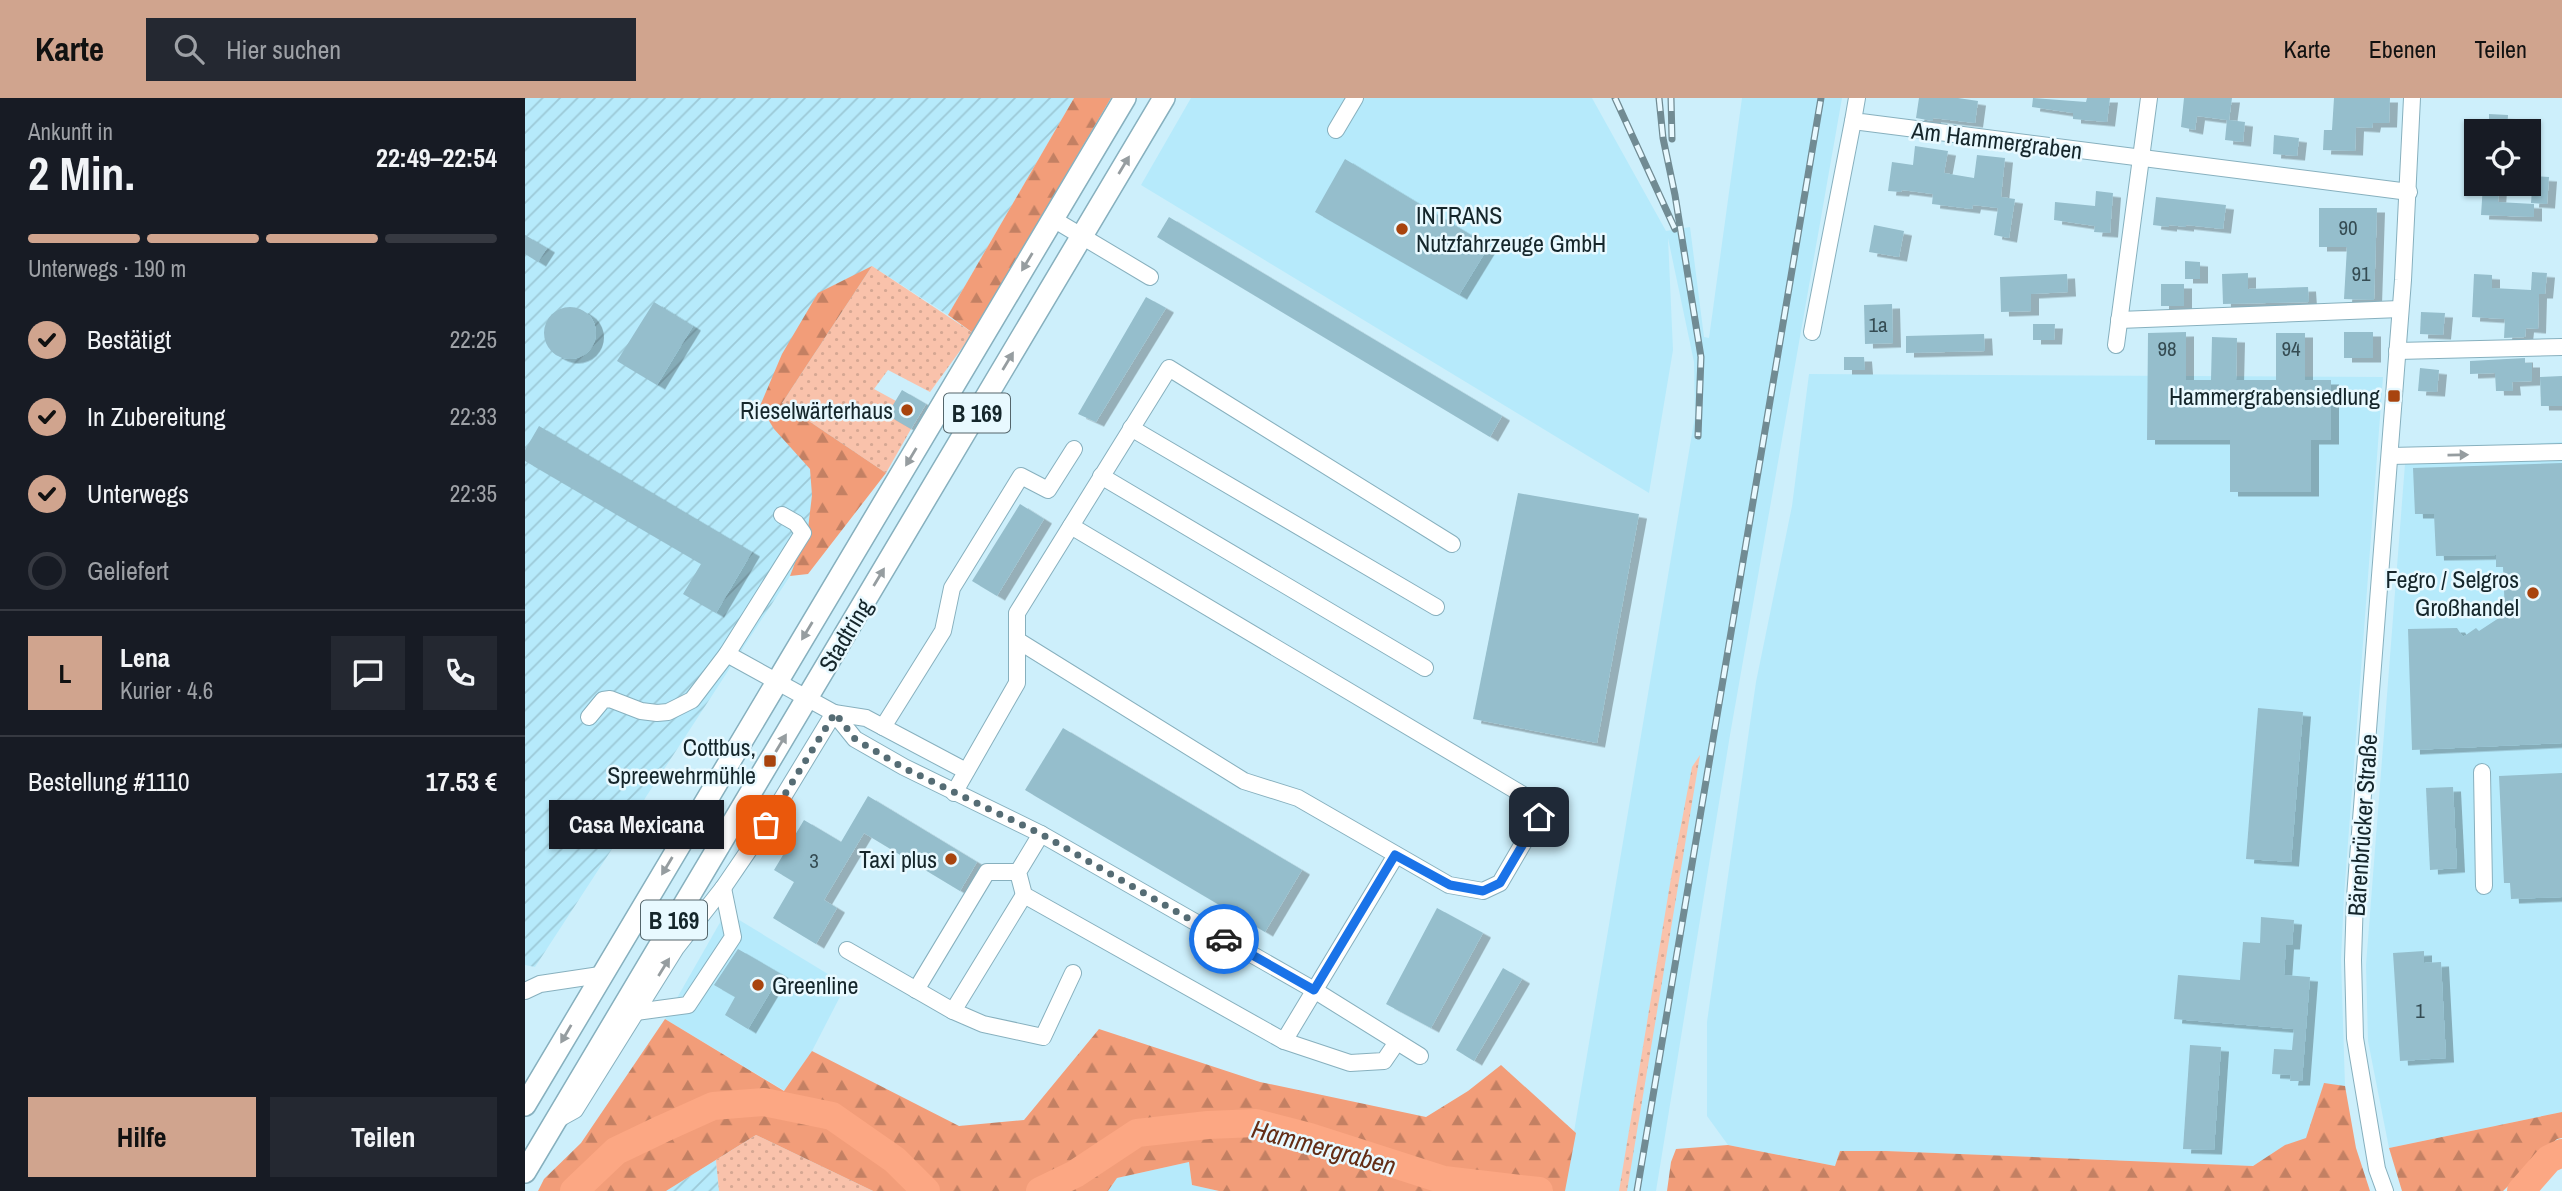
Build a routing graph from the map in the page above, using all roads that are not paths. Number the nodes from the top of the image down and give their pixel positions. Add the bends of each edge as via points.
1 (1125, 98) edge
2 (1164, 98) edge
3 (1355, 98) edge
4 (1857, 98) edge
5 (2149, 98) edge
6 (2412, 98) edge
7 (1853, 121) junction
8 (1336, 130) dead end
9 (2141, 158) junction
10 (2409, 192) junction
11 (1053, 219) junction
12 (1082, 236) junction
13 (1150, 277) dead end
14 (2400, 309) junction
15 (2119, 320) junction
16 (1812, 332) dead end
17 (2116, 345) dead end
18 (2562, 347) edge
19 (2397, 351) junction
20 (1131, 428) junction
21 (1074, 449) dead end
22 (2562, 452) edge
23 (2390, 456) junction
24 (1101, 477) junction
25 (782, 515) dead end
26 (1071, 526) junction
27 (1452, 544) dead end
28 (1436, 607) dead end
29 (1017, 639) junction
30 (727, 654) junction
31 (1425, 668) dead end
32 (778, 682) junction
33 (807, 699) junction
34 (835, 713) junction
35 (589, 717) dead end
36 (883, 727) junction
37 (965, 771) junction
38 (2482, 772) dead end
39 (954, 793) junction
40 (1041, 834) junction
41 (1395, 855) junction
42 (1018, 872) junction
43 (2484, 886) dead end
44 (723, 888) junction
45 (1024, 895) junction
46 (847, 950) dead end
47 (1073, 973) dead end
48 (600, 975) junction
49 (916, 990) junction
50 (1314, 990) junction
51 (525, 991) edge
52 (953, 1011) junction
53 (636, 1012) junction
54 (1284, 1041) junction
55 (1397, 1042) junction
56 (1420, 1056) dead end
57 (525, 1105) edge
58 (555, 1121) junction
59 (525, 1172) edge
60 (2385, 1191) edge

1 - 11 main road, Stadtring / B 169
12 -> 2 main road, Stadtring / B 169
3 - 8 street
4 - 7 street
5 - 9 street
6 - 10 street
7 - 9 street, Am Hammergraben
7 - 16 street
9 - 10 street, Am Hammergraben
9 - 15 street
10 - 14 street
11 - 12 street
11 -> 32 main road, Stadtring / B 169
12 - 13 street
33 -> 12 main road, Stadtring / B 169
14 - 15 street
14 - 19 street
15 - 17 street
18 - 19 street
19 - 23 street
20 - 24 street
20 - 27 street via 1169,368
20 - 28 street
21 - 36 street via 1048,490 1021,476 952,588 943,631
23 -> 22 street
23 - 60 street, Bärenbrücker Straße via 2353,960 2355,1038 2377,1169
24 - 26 street
24 - 31 street
25 - 30 street via 803,533
26 - 29 street via 1017,613
26 - 41 street via 1535,802 1539,817 1500,883 1483,891 1450,885
29 - 37 street via 1017,683
29 - 41 street via 1244,781 1298,798
30 - 32 street
30 - 35 street via 692,700 680,707 657,713 610,699 603,700
32 - 33 street
32 -> 48 main road, Stadtring / B 169
33 - 34 street
58 -> 33 main road, Stadtring / B 169
34 - 36 street via 866,718
34 - 39 street via 855,739
34 - 44 street
36 - 37 street
37 - 39 street
38 - 43 street
39 - 40 street
40 - 42 street
40 - 50 street
41 - 50 street
42 - 45 street
42 - 49 street via 987,872
53 -> 44 street via 676,948
44 - 53 street via 733,937 688,1005
45 - 52 street
45 - 54 street
46 - 49 street
47 - 52 street via 1043,1037 983,1024
48 - 51 street via 540,984
48 -> 57 main road, Stadtring / B 169
49 - 52 street
50 - 54 street
50 - 55 street
53 - 58 street via 575,1110
54 - 55 street via 1350,1063 1384,1061
55 - 56 street
58 - 59 main road, Stadtring / B 169

